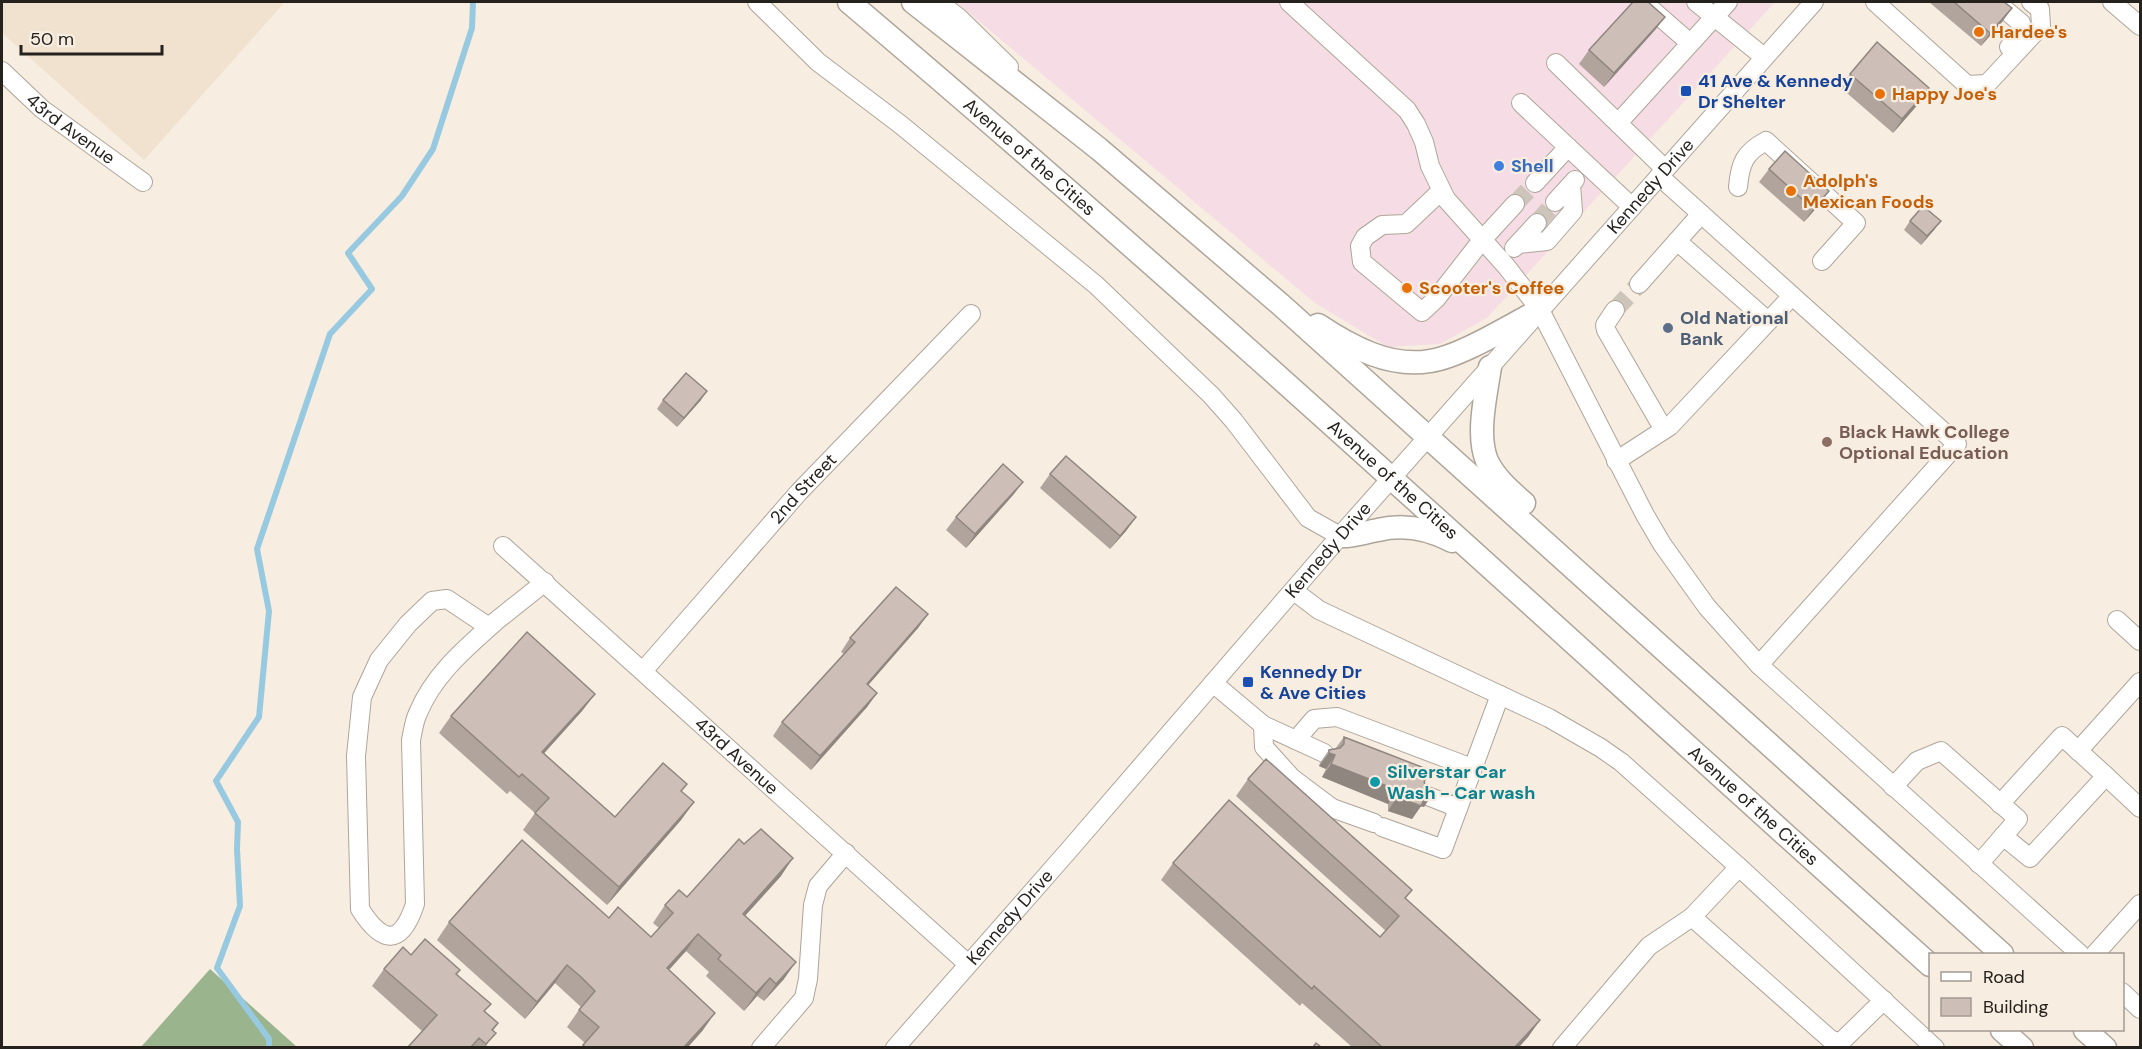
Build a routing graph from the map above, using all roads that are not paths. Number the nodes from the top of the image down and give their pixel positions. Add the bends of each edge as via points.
1 (757, 2) edge
2 (849, 2) edge
3 (914, 2) edge
4 (938, 2) edge
5 (1289, 2) edge
6 (1643, 2) edge
7 (1696, 2) edge
8 (1728, 2) edge
9 (1814, 2) edge
10 (1996, 2) edge
11 (2031, 2) edge
12 (2112, 2) edge
13 (1880, 3) edge
14 (1714, 17) junction
15 (2140, 26) edge
16 (1690, 43) junction
17 (1764, 57) junction
18 (1556, 63) dead end
19 (2, 71) edge
20 (1987, 84) junction
21 (1521, 103) dead end
22 (1618, 123) junction
23 (1069, 124) junction
24 (1568, 147) junction
25 (1588, 165) junction
26 (1662, 173) junction
27 (143, 182) dead end
28 (1535, 183) tunnel mouth
29 (1571, 185) junction
30 (1738, 187) dead end
31 (1441, 191) junction
32 (1556, 202) tunnel mouth
33 (1515, 204) tunnel mouth
34 (1632, 207) junction
35 (1701, 214) junction
36 (1537, 223) tunnel mouth
37 (1482, 240) junction
38 (1677, 241) junction
39 (1518, 244) junction
40 (1501, 261) junction
41 (1822, 261) dead end
42 (1253, 281) junction
43 (1639, 284) tunnel mouth
44 (1792, 296) junction
45 (1540, 310) junction
46 (971, 314) dead end
47 (1610, 318) dead end
48 (1768, 321) junction
49 (1490, 368) junction
50 (1664, 430) junction
51 (1428, 436) junction
52 (1616, 461) junction
53 (1392, 479) junction
54 (1340, 536) junction
55 (504, 546) dead end
56 (1471, 550) junction
57 (544, 582) junction
58 (1294, 591) junction
59 (2117, 620) dead end
60 (489, 627) junction
61 (2140, 641) edge
62 (1759, 665) junction
63 (643, 671) junction
64 (2140, 682) edge
65 (1213, 683) junction
66 (1500, 695) junction
67 (1263, 725) junction
68 (1296, 740) junction
69 (2078, 751) junction
70 (1324, 753) dead end
71 (1782, 756) junction
72 (1472, 768) junction
73 (2106, 776) junction
74 (1893, 787) junction
75 (1425, 795) edge
76 (2000, 804) junction
77 (1458, 808) junction
78 (2140, 808) edge
79 (2003, 836) junction
80 (846, 853) junction
81 (1979, 864) junction
82 (1739, 867) junction
83 (2140, 904) edge
84 (1692, 917) junction
85 (2001, 953) edge
86 (2079, 953) edge
87 (2097, 953) edge
88 (968, 964) junction
89 (1929, 964) edge
90 (2124, 994) edge
91 (1884, 1000) junction
92 (2140, 1009) edge
93 (2004, 1031) edge
94 (2087, 1031) edge
95 (761, 1047) edge
96 (895, 1047) edge
97 (1562, 1047) edge
98 (1935, 1047) edge
99 (2022, 1047) edge
100 (2105, 1047) edge

1 - 54 street via 818,62 1104,292 1211,395 1308,518
2 - 53 main road, Avenue of the Cities via 1108,224
3 - 23 main road
4 - 23 street
5 - 31 street via 1407,110 1424,142
6 - 16 street
7 - 14 street
8 - 14 street
9 - 17 street, Kennedy Drive
10 - 20 street via 2023,28 1996,63
11 - 20 street via 2040,9 2041,26
12 - 15 street
13 - 20 street via 1967,85
14 - 16 street
14 - 17 street
16 - 22 street
17 - 26 street, Kennedy Drive
18 - 22 street
19 - 27 street, 43rd Avenue via 42,109
21 - 24 street
22 - 26 street
23 - 42 main road
24 - 25 street
24 - 28 street
25 - 29 street
25 - 34 street
26 - 34 street, Kennedy Drive
26 - 35 street
29 - 32 street
29 - 39 street via 1573,211 1547,241
30 - 41 street via 1739,170 1752,149 1767,141 1856,223
31 - 37 street
31 - 37 street via 1406,224 1382,225 1365,237 1360,246 1362,262 1422,312
33 - 37 street
34 - 45 street, Kennedy Drive
35 - 38 street
35 - 44 street
36 - 39 street
37 - 40 street
38 - 43 street
38 - 48 street
39 - 40 street
40 - 45 street
42 - 45 main road via 1323,328 1383,359 1433,361
42 - 51 main road
44 - 48 street
44 - 62 street via 1957,444
45 - 49 street, Kennedy Drive
45 - 52 street
46 - 63 street, 2nd Street via 799,492
47 - 50 street via 1606,330
48 - 50 street
49 - 51 street, Kennedy Drive
49 - 71 main road via 1483,440 1495,474 1677,645
50 - 52 street
51 - 53 street, Kennedy Drive
51 - 71 main road
52 - 62 street via 1685,578
53 - 54 street, Kennedy Drive
53 - 56 main road, Avenue of the Cities
54 - 56 main road via 1414,528 1441,535
54 - 58 street, Kennedy Drive
55 - 57 street, 43rd Avenue
56 - 89 main road, Avenue of the Cities
57 - 60 street
57 - 63 street, 43rd Avenue
58 - 65 street, Kennedy Drive
58 - 66 street via 1319,610
59 - 61 street
60 - 60 street via 433,685 417,714 411,740 415,904 400,931 382,935 371,927 360,909 356,756 362,697 379,660 432,602 447,599
62 - 74 street
63 - 80 street, 43rd Avenue
64 - 69 street
65 - 67 street
65 - 88 street, Kennedy Drive
66 - 72 street
66 - 82 street via 1549,718 1621,762
67 - 68 street
67 - 77 street via 1264,747 1292,778 1332,808 1443,849
68 - 70 street
68 - 72 street via 1314,719 1336,717
69 - 73 street
69 - 76 street via 2062,736
71 - 85 main road
72 - 77 street
73 - 78 street
73 - 79 street via 2030,858
74 - 76 street via 1917,761 1941,750
74 - 81 street
75 - 77 street
76 - 79 street via 2018,819
79 - 81 street
80 - 88 street, 43rd Avenue
80 - 95 street via 818,886 804,998
81 - 86 street
82 - 84 street
82 - 91 street
83 - 87 street
84 - 91 street via 1830,1040 1840,1043
84 - 97 street via 1649,946
88 - 96 street, Kennedy Drive
90 - 92 street
91 - 98 street
93 - 99 main road
94 - 100 main road

